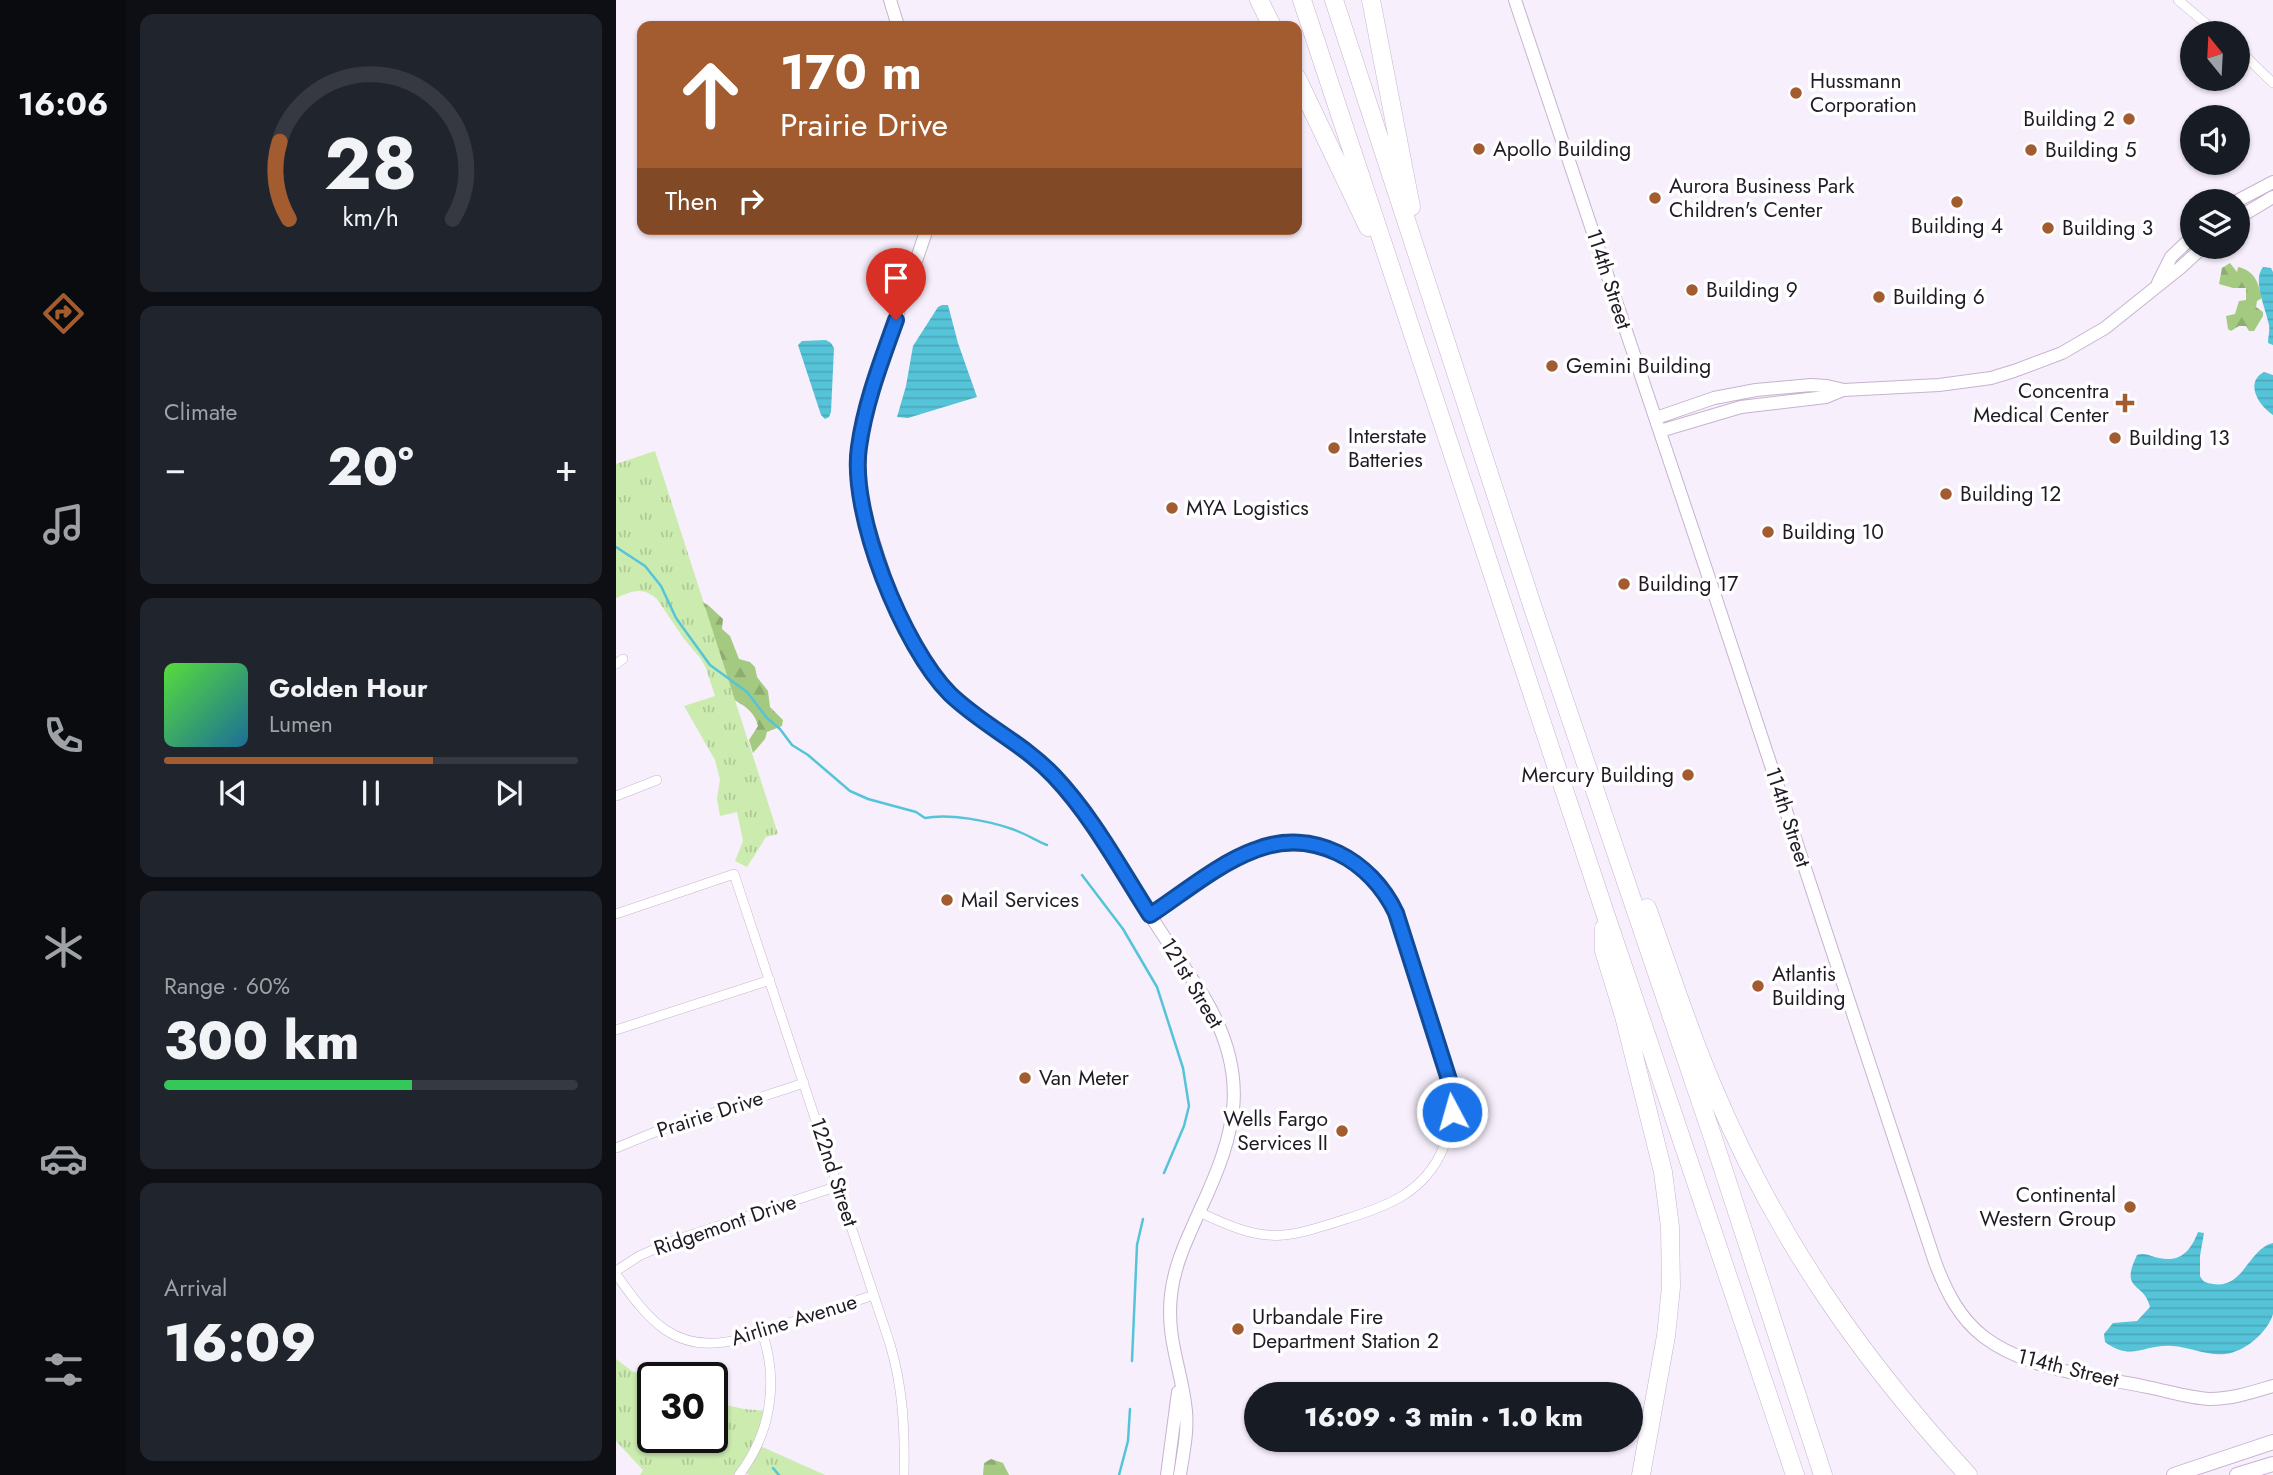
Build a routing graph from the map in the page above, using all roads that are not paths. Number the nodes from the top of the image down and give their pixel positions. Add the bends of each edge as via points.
1 (890, 0) edge
2 (1259, 0) edge
3 (1302, 0) edge
4 (1334, 0) edge
5 (1371, 0) edge
6 (1515, 0) edge
7 (2178, 0) edge
8 (896, 21) edge
9 (1270, 21) edge
10 (2203, 21) edge
11 (2250, 61) edge
12 (2273, 83) edge
13 (1302, 88) edge
14 (2273, 182) edge
15 (2250, 194) edge
16 (2273, 198) edge
17 (2250, 211) edge
18 (925, 235) edge
19 (2180, 248) edge
20 (2190, 259) edge
21 (1426, 282) junction
22 (2157, 284) junction
23 (1400, 294) junction
24 (1844, 390) junction
25 (1656, 418) junction
26 (1660, 431) junction
27 (1533, 608) junction
28 (657, 780) dead end
29 (616, 796) edge
30 (1604, 910) junction
31 (616, 914) edge
32 (1150, 915) junction
33 (770, 980) junction
34 (616, 1030) edge
35 (804, 1083) junction
36 (616, 1148) edge
37 (838, 1186) junction
38 (1199, 1212) junction
39 (616, 1272) edge
40 (874, 1295) junction
41 (762, 1332) junction
42 (1179, 1378) junction
43 (2273, 1386) edge
44 (1794, 1390) junction
45 (2273, 1443) edge
46 (2273, 1464) edge
47 (738, 1475) edge
48 (904, 1475) edge
49 (1167, 1475) edge
50 (1180, 1475) edge
51 (1641, 1475) edge
52 (1795, 1475) edge
53 (1823, 1475) edge
54 (1830, 1475) edge
55 (1968, 1475) edge
56 (2174, 1475) edge
57 (2237, 1475) edge

1 - 8 street
2 - 9 highway
3 - 23 highway
4 - 21 highway
5 - 21 highway
6 - 25 street, 114th Street
7 - 10 street
11 - 12 street
13 - 23 highway
14 - 15 street
16 - 17 street
18 - 32 street, 121st Street via 874,382 859,447 859,489 874,548 900,619 934,675 965,708 1053,774
19 - 22 street
20 - 22 street
21 - 27 highway
22 - 24 street via 2105,328 2027,367 1964,382
23 - 30 highway
24 - 25 street via 1811,385 1756,390 1714,398
24 - 26 street via 1826,397 1741,407
25 - 26 street, 114th Street
26 - 43 street, 114th Street via 1948,1295 1984,1338 2022,1359 2210,1399
27 - 44 highway
27 - 55 highway via 1584,728 1712,1086 1753,1175 1835,1313 1917,1419
28 - 29 street
30 - 51 highway via 1605,951 1663,1171 1670,1227 1666,1336
30 - 52 highway
31 - 33 street, 122nd Street via 734,874
32 - 38 street, 121st Street via 1213,1012 1232,1065 1232,1129
32 - 38 street via 1244,854 1265,846 1287,842 1327,848 1353,860 1375,879 1396,913 1451,1086 1446,1141 1427,1176 1401,1198 1376,1210 1283,1236 1256,1235
33 - 34 street
33 - 35 street, 122nd Street
35 - 36 street, Prairie Drive
35 - 37 street, 122nd Street
37 - 39 street, Ridgemont Drive via 664,1244
37 - 40 street, 122nd Street
38 - 42 street, 121st Street via 1171,1293 1170,1332
39 - 41 street, Airline Avenue via 646,1315 677,1337 719,1343
40 - 41 street, Airline Avenue
40 - 48 street, 122nd Street via 902,1393
41 - 47 street via 771,1369 770,1404 762,1435
42 - 49 street, 121st Street
42 - 50 street, 121st Street via 1186,1410
44 - 53 highway
44 - 54 highway
45 - 56 main road
46 - 57 main road

